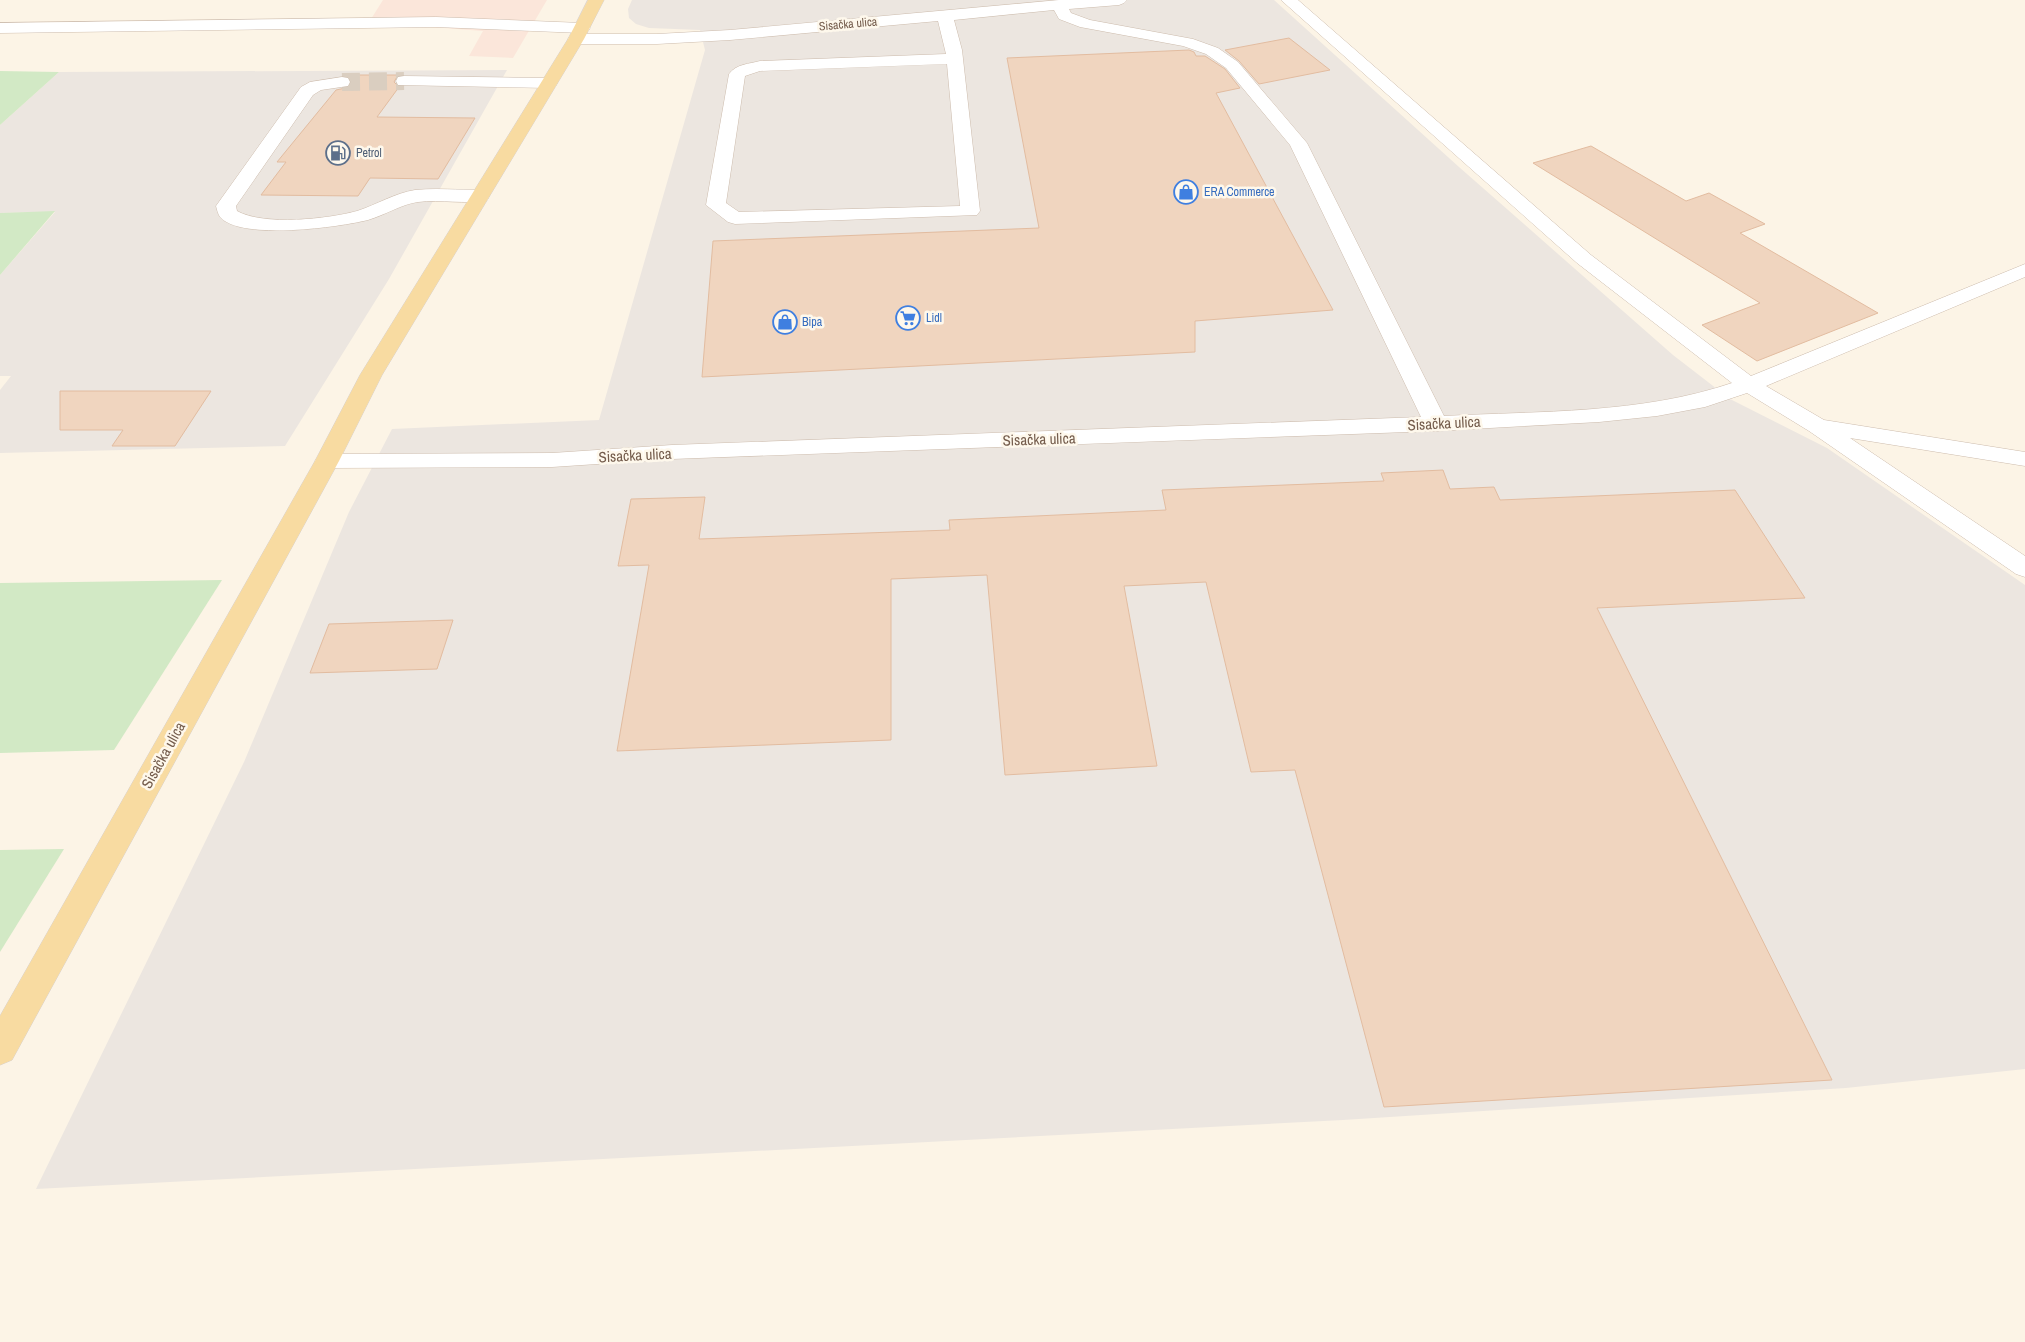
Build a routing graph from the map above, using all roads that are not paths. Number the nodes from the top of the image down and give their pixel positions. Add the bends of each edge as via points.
1 (596, 0) edge
2 (1119, 0) edge
3 (1289, 0) edge
4 (1059, 5) junction
5 (945, 16) junction
6 (0, 28) edge
7 (579, 34) junction
8 (955, 59) junction
9 (404, 81) tunnel mouth
10 (342, 82) tunnel mouth
11 (549, 84) junction
12 (480, 196) junction
13 (2025, 270) edge
14 (1749, 386) junction
15 (1435, 424) junction
16 (1817, 426) junction
17 (2025, 459) edge
18 (327, 460) junction
19 (2025, 568) edge
20 (0, 1049) edge

1 - 7 main road, Sisačka ulica
2 - 4 street, Sisačka ulica
3 - 14 street via 1584,259
4 - 5 street, Sisačka ulica
4 - 15 street via 1065,16 1086,24 1186,42 1212,51 1232,65 1298,143
5 - 7 street, Sisačka ulica via 692,37
5 - 8 street
6 - 7 street via 436,22
7 - 11 main road, Sisačka ulica
8 - 8 street via 970,211 735,218 716,205 737,74 743,70 760,66
9 - 11 street
10 - 12 street via 316,86 307,91 226,206 228,214 239,220 262,224 298,225 364,215 415,196
11 - 12 main road, Sisačka ulica
12 - 18 main road, Sisačka ulica via 371,375
13 - 14 street, Sisačka ulica
14 - 15 street, Sisačka ulica via 1705,400 1657,408 1599,415
14 - 16 street
15 - 18 street, Sisačka ulica via 672,452 552,460
16 - 17 street
16 - 19 street
18 - 20 main road, Sisačka ulica

